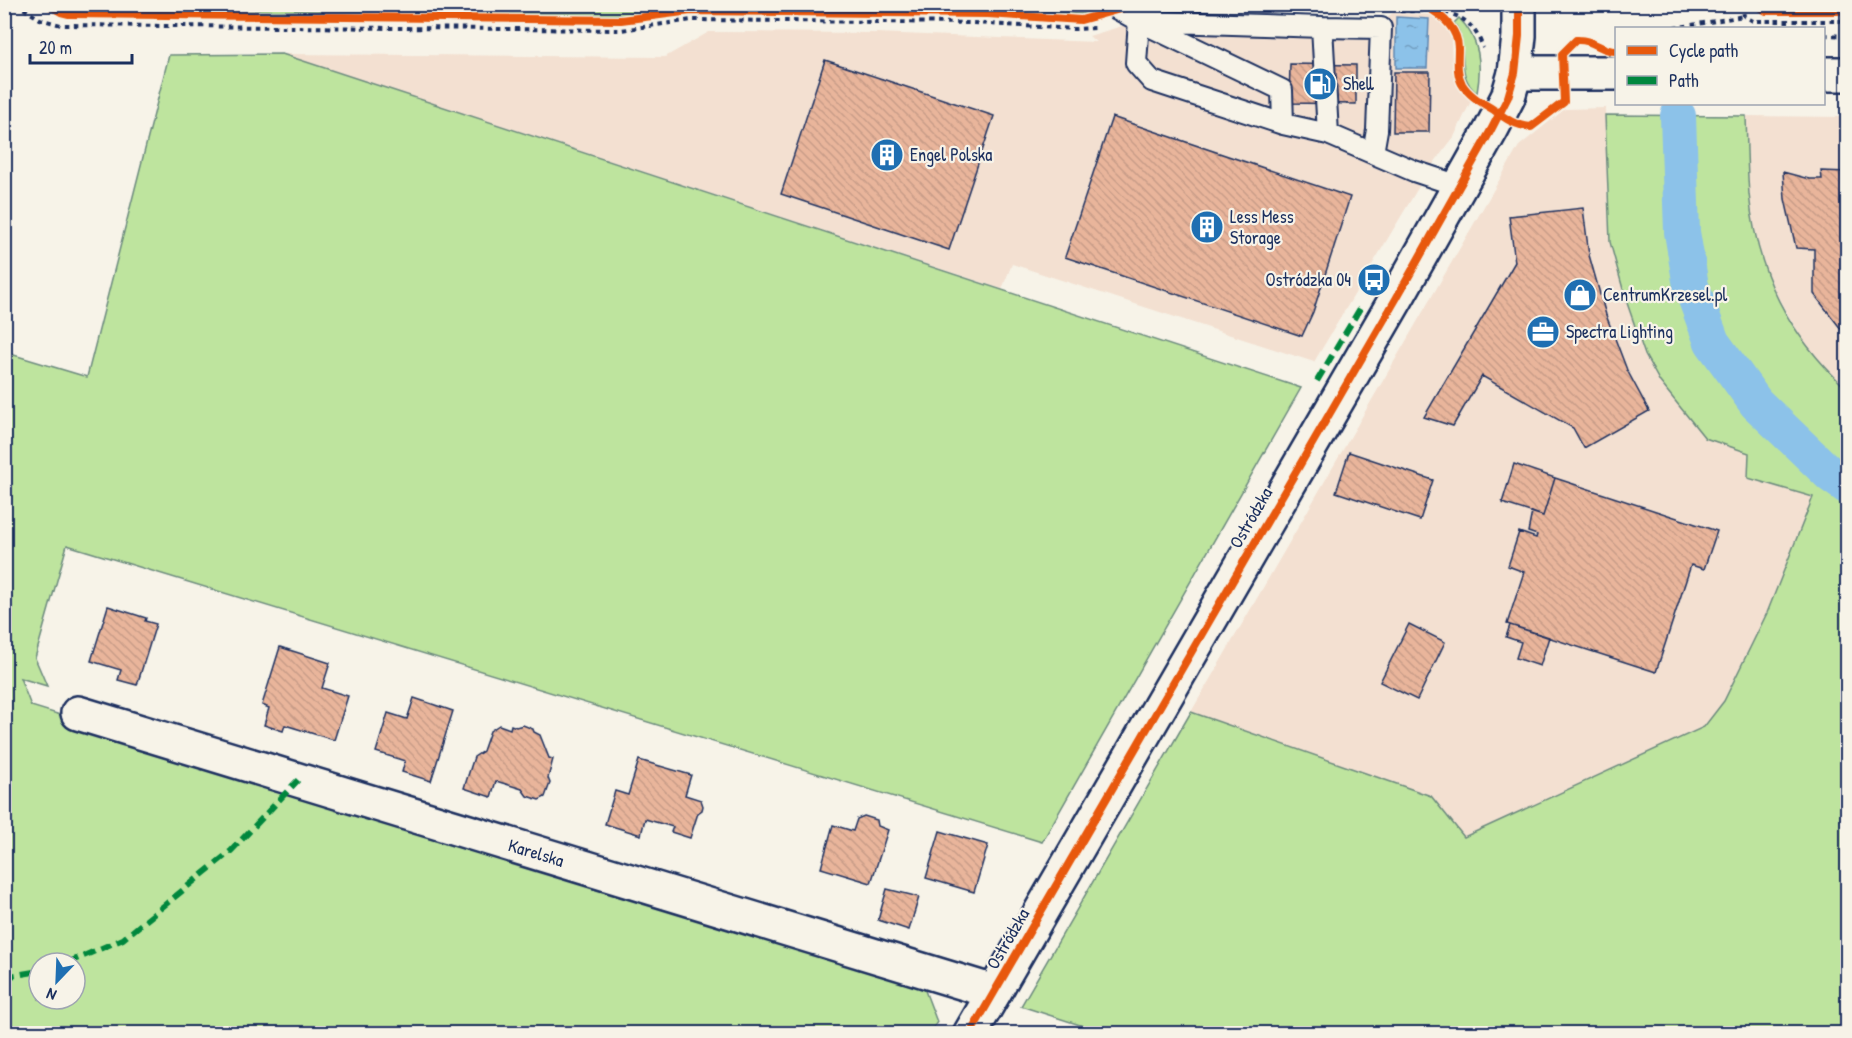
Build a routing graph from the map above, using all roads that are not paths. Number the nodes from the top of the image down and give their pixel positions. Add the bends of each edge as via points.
1 (1108, 4) edge
2 (1520, 4) edge
3 (1136, 19) junction
4 (1322, 27) junction
5 (1515, 73) junction
6 (1615, 73) edge
7 (1825, 74) edge
8 (1848, 74) edge
9 (1283, 124) junction
10 (1328, 134) junction
11 (1373, 153) junction
12 (1459, 186) junction
13 (78, 713) dead end
14 (994, 992) junction
15 (970, 1034) edge

1 - 3 lane
2 - 5 street, Ostródzka
3 - 4 lane
3 - 9 lane via 1282,90
3 - 9 lane via 1136,63 1152,81
4 - 10 lane
4 - 11 lane via 1381,28
5 - 6 street
5 - 12 street, Ostródzka via 1504,106
7 - 8 street
9 - 10 lane
10 - 11 lane
11 - 12 lane
12 - 14 street, Ostródzka
13 - 14 street, Karelska
14 - 15 street, Ostródzka

